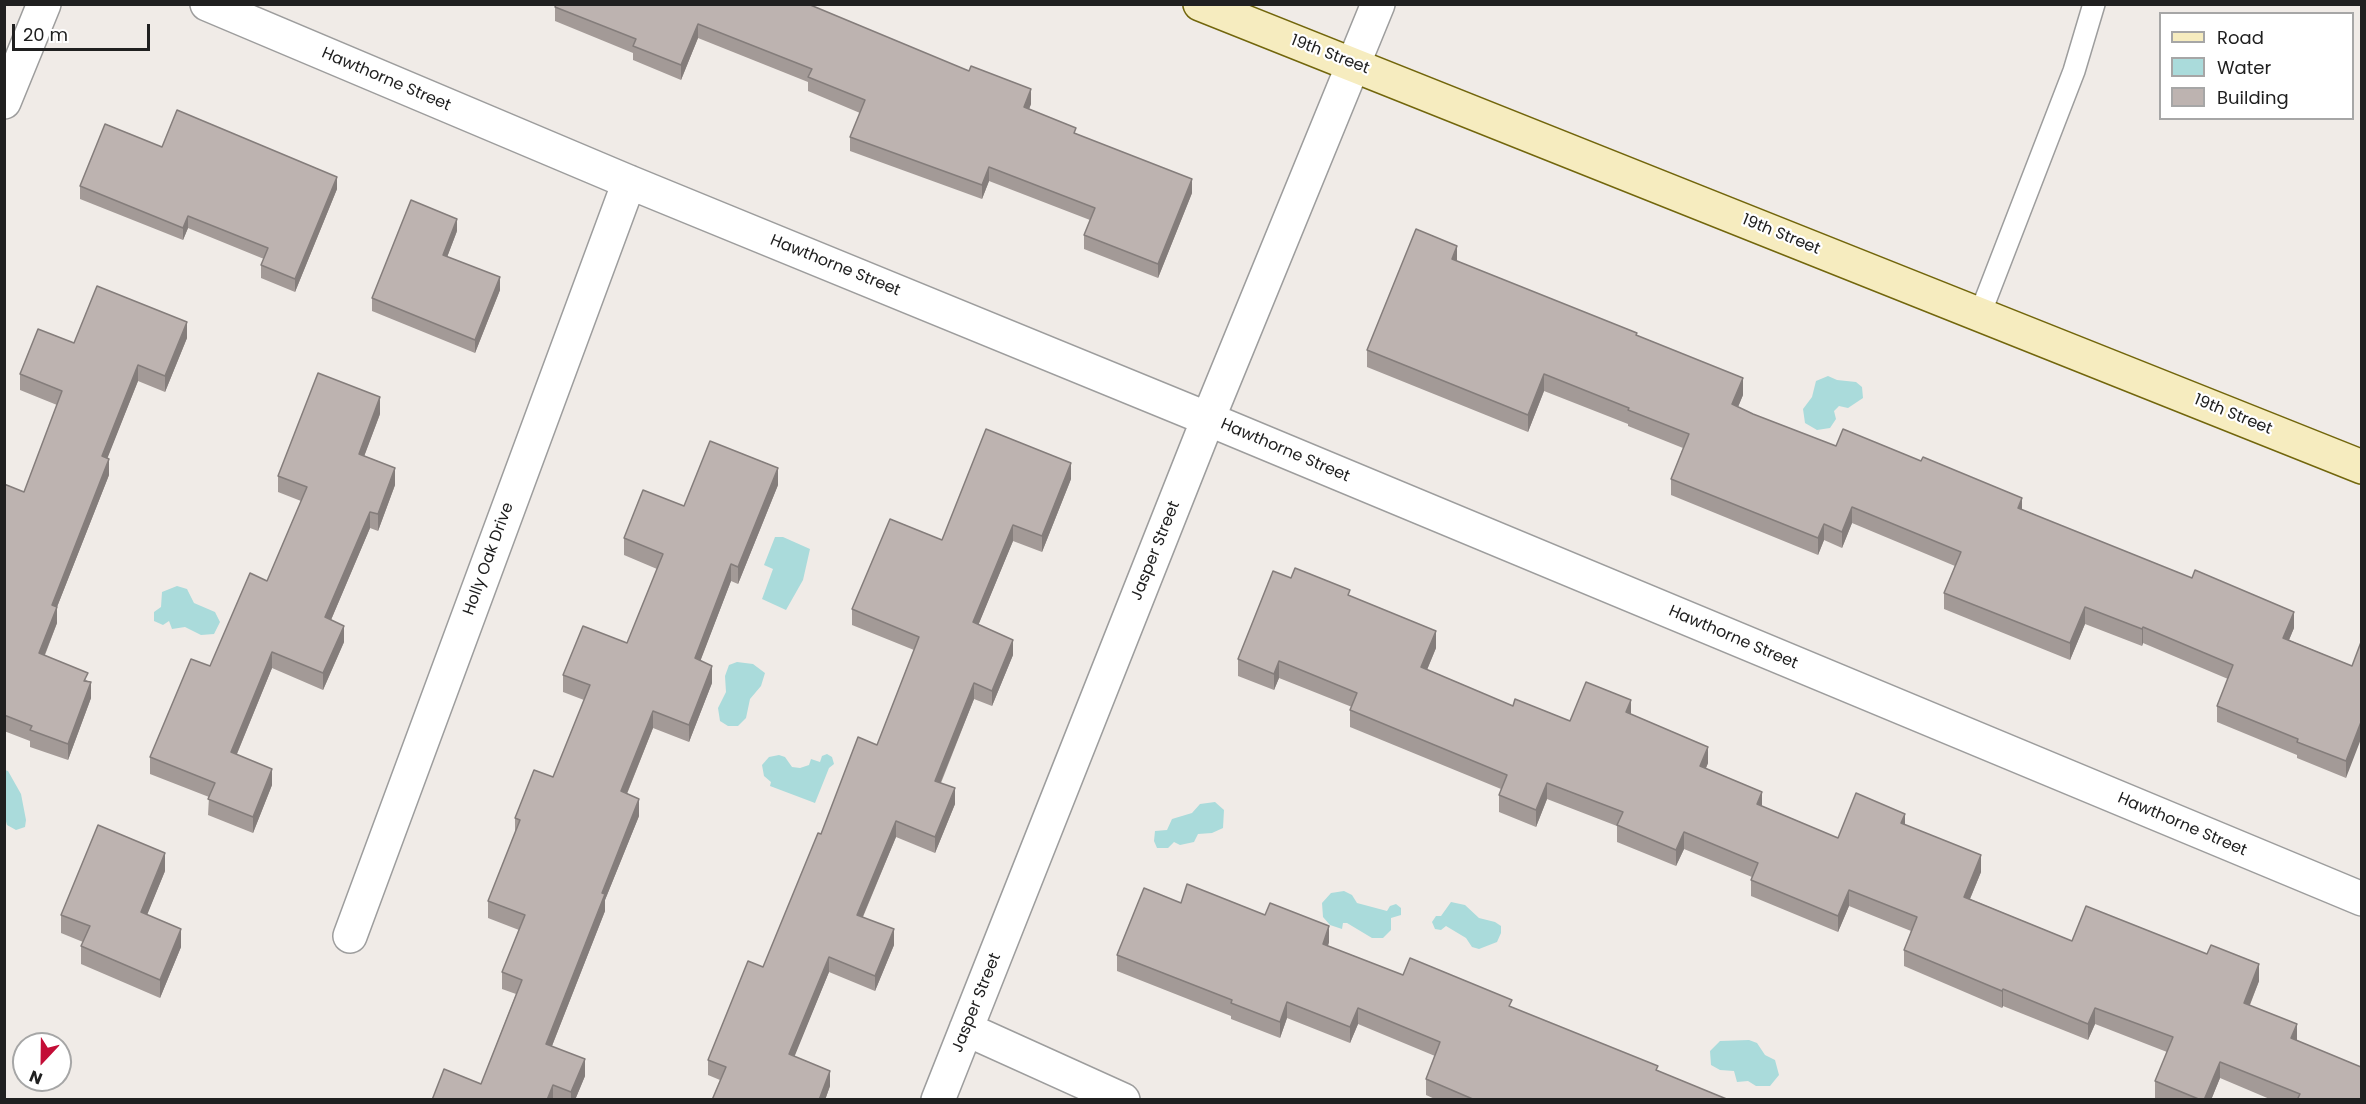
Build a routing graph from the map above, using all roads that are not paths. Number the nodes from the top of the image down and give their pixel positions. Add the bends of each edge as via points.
1 (44, 4) edge
2 (207, 4) edge
3 (1200, 4) edge
4 (1378, 4) edge
5 (2094, 4) edge
6 (1354, 65) junction
7 (4, 102) edge
8 (629, 182) junction
9 (1980, 314) junction
10 (1208, 419) junction
11 (2361, 467) edge
12 (2361, 899) edge
13 (350, 936) dead end
14 (966, 1029) junction
15 (938, 1100) edge
16 (1123, 1100) edge

1 - 7 street
2 - 8 street, Hawthorne Street
3 - 6 main road, 19th Street
4 - 6 street, Jasper Street
5 - 9 lane via 2074,71
6 - 9 main road, 19th Street
6 - 10 street, Jasper Street
8 - 10 street, Hawthorne Street
8 - 13 street, Holly Oak Drive
9 - 11 main road, 19th Street
10 - 12 street, Hawthorne Street
10 - 14 street, Jasper Street
14 - 15 street, Jasper Street
14 - 16 street

